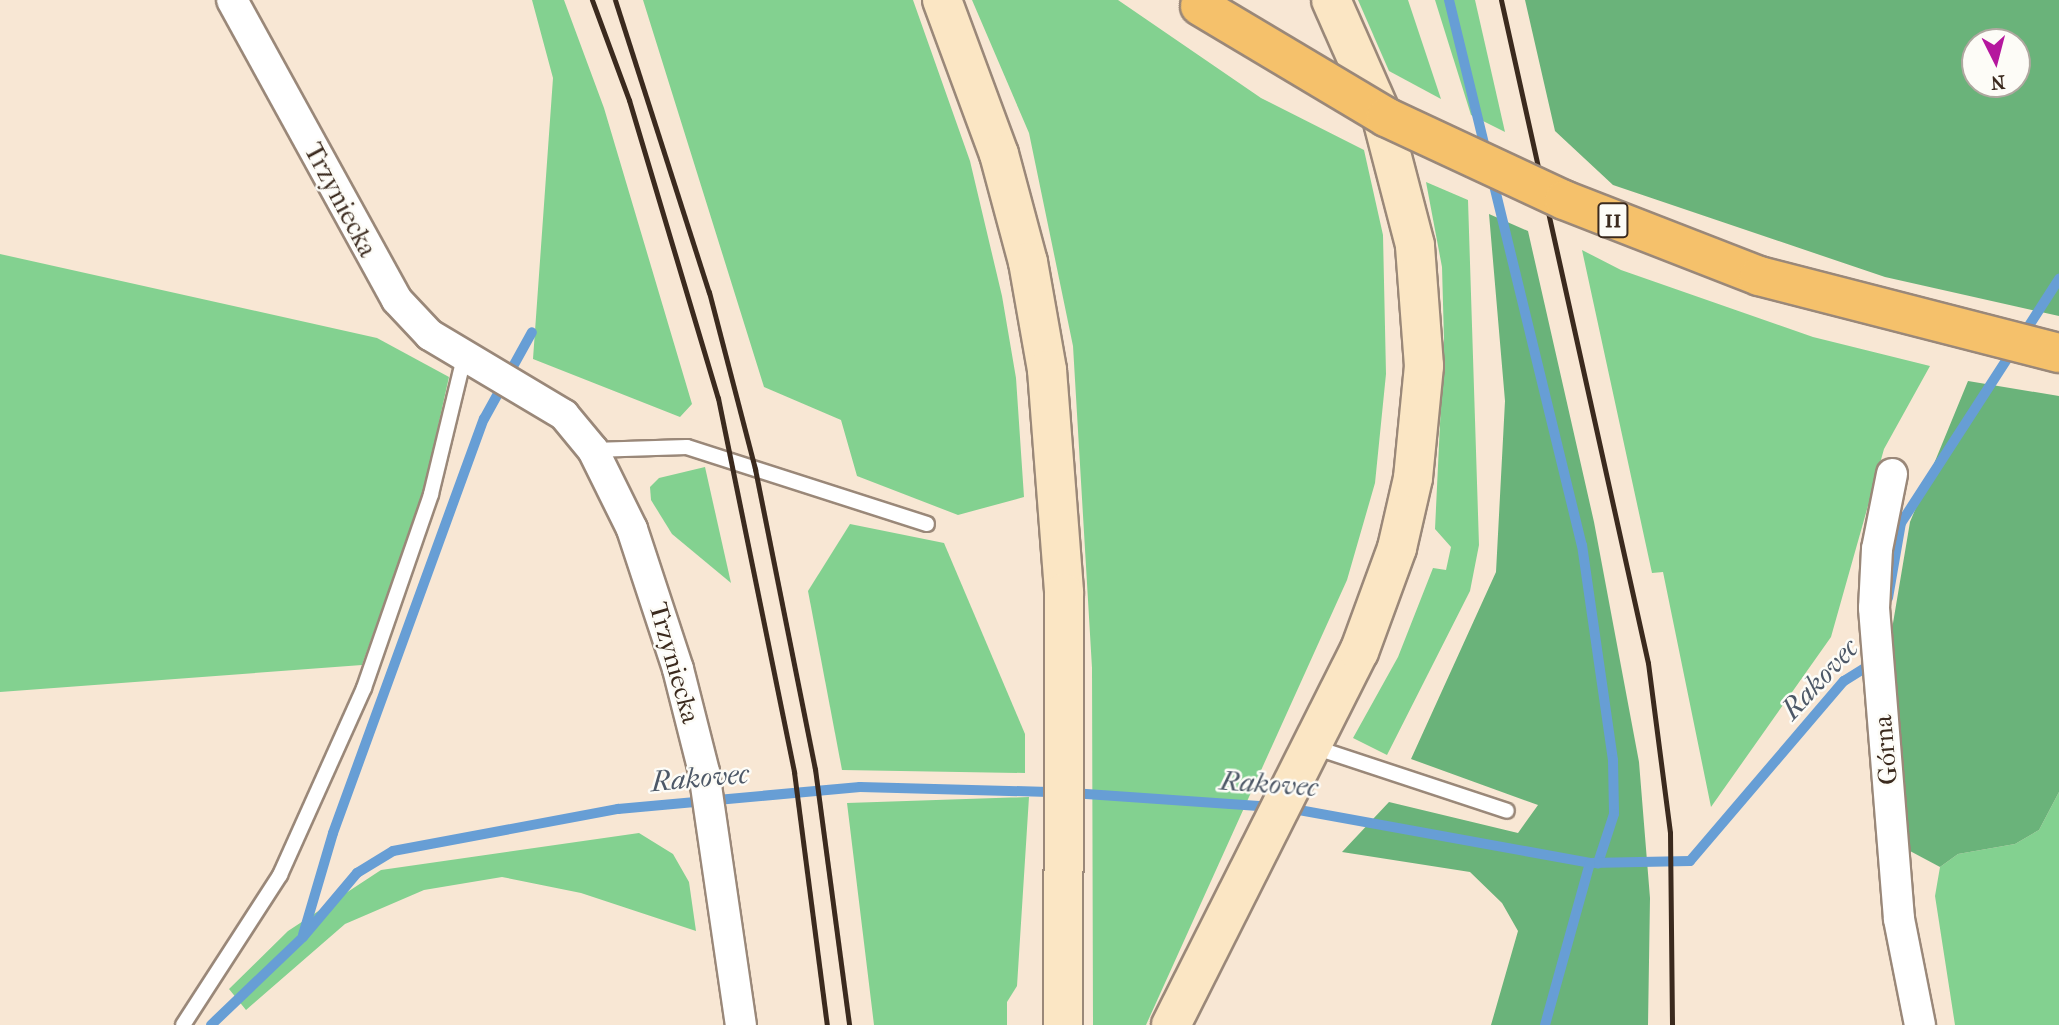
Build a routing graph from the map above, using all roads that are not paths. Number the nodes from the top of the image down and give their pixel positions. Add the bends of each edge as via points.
1 (232, 0) edge
2 (942, 0) edge
3 (1331, 0) edge
4 (1200, 6) dead end
5 (2059, 353) edge
6 (474, 364) junction
7 (593, 450) junction
8 (1892, 474) dead end
9 (927, 524) dead end
10 (1302, 762) junction
11 (1507, 811) dead end
12 (183, 1025) edge
13 (741, 1025) edge
14 (1063, 1025) edge
15 (1171, 1025) edge
16 (1920, 1025) edge

1 - 6 street, Trzyniecka via 383,279 430,335
2 - 14 main road via 999,154 1028,262 1047,370 1064,593
3 - 10 main road via 1363,64 1395,158 1420,283 1424,366 1413,478 1397,548 1359,652
4 - 5 main road, 11, bridge via 1386,117 1564,200 1772,280
6 - 7 street, Trzyniecka via 524,386 564,415
6 - 12 lane via 364,688 279,875
7 - 9 lane via 687,447
7 - 13 street, Trzyniecka via 632,529 704,772
8 - 16 street, Górna via 1877,549 1874,608 1899,919
10 - 11 lane
10 - 15 main road

